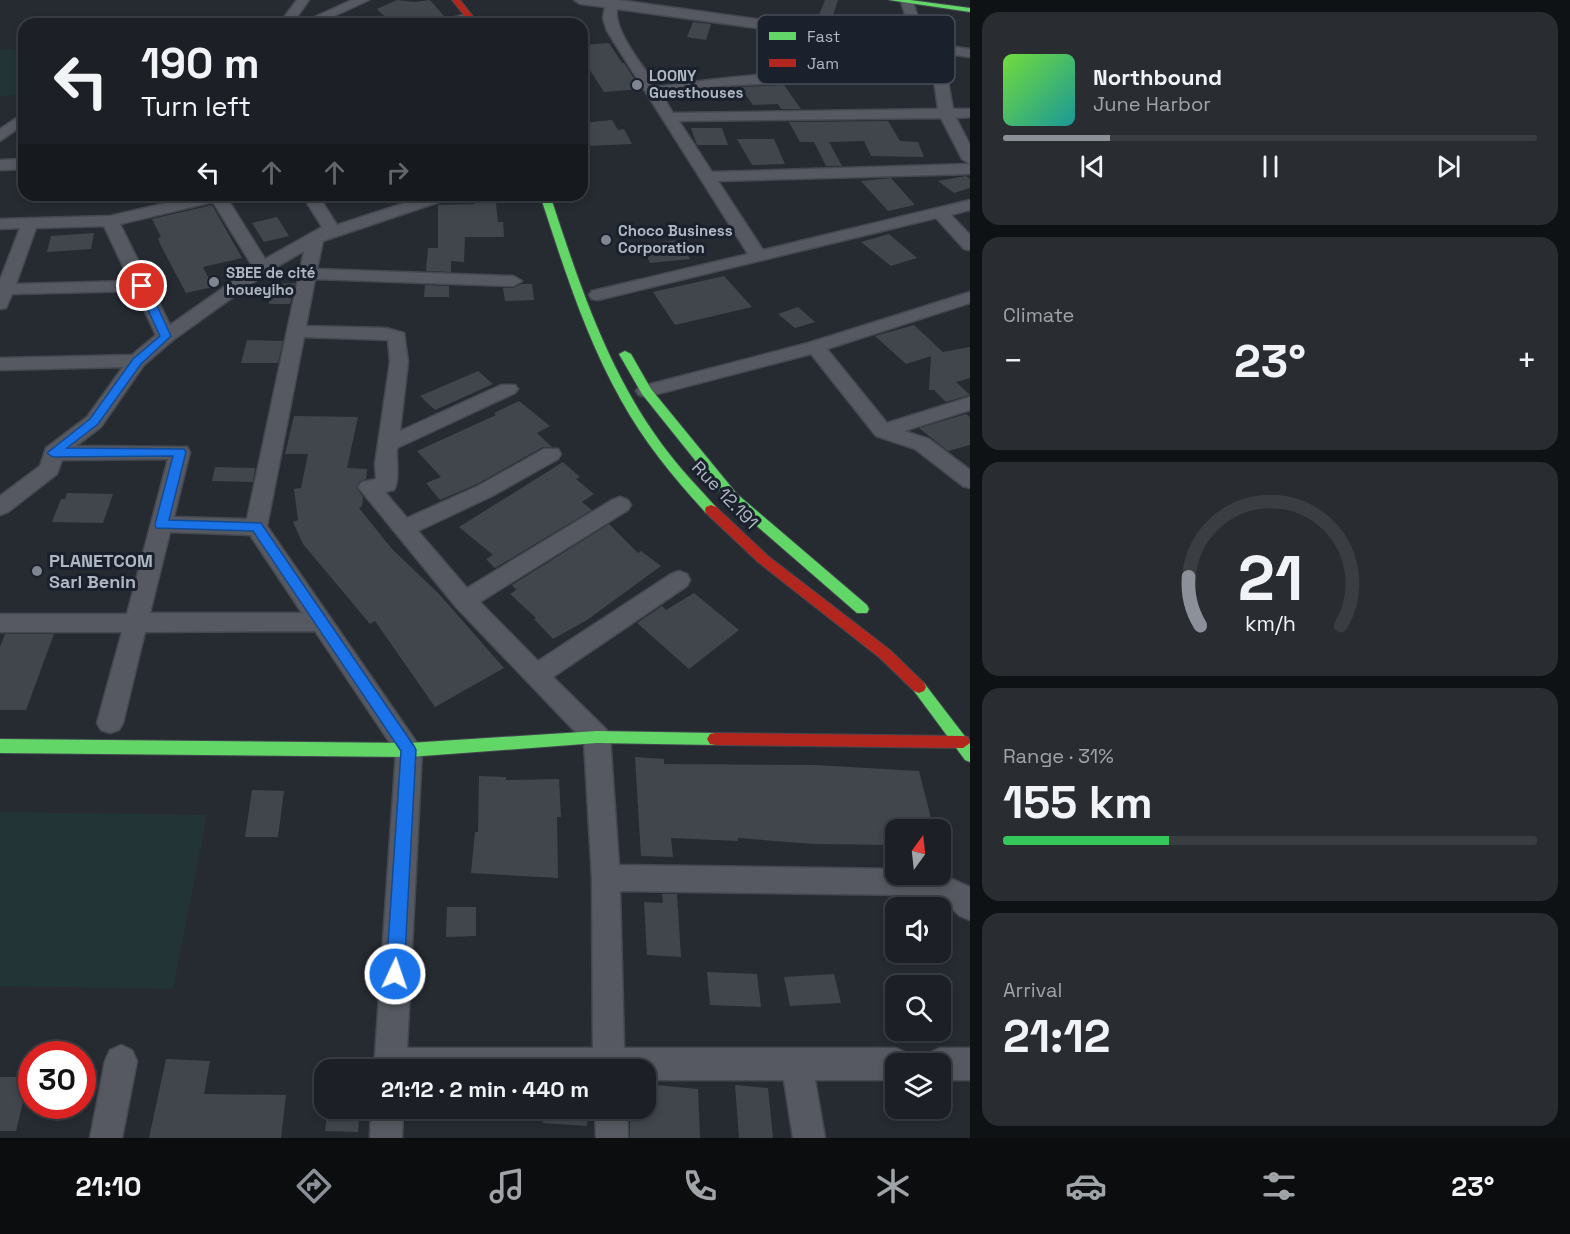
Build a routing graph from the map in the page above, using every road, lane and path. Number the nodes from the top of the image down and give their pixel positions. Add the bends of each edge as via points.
1 (363, 0) edge
2 (449, 0) edge
3 (456, 0) edge
4 (471, 0) edge
5 (580, 0) edge
6 (900, 1) edge
7 (612, 2) edge
8 (300, 4) edge
9 (970, 10) edge
10 (907, 15) edge
11 (290, 18) edge
12 (312, 18) edge
13 (325, 18) edge
14 (465, 18) edge
15 (467, 18) edge
16 (484, 18) edge
17 (757, 23) edge
18 (955, 51) edge
19 (970, 53) edge
20 (757, 80) edge
21 (941, 84) edge
22 (653, 92) junction
23 (946, 113) junction
24 (970, 113) edge
25 (672, 117) junction
26 (18, 122) edge
27 (0, 137) edge
28 (970, 159) edge
29 (18, 164) edge
30 (0, 165) edge
31 (970, 169) edge
32 (710, 177) junction
33 (195, 201) edge
34 (223, 201) edge
35 (314, 201) edge
36 (421, 201) edge
37 (547, 201) edge
38 (970, 206) edge
39 (941, 214) junction
40 (110, 221) junction
41 (30, 223) junction
42 (0, 224) edge
43 (315, 238) junction
44 (970, 245) edge
45 (758, 256) junction
46 (262, 268) junction
47 (308, 274) junction
48 (593, 278) dead end
49 (513, 281) dead end
50 (142, 286) junction
51 (3, 296) edge
52 (970, 297) edge
53 (600, 300) joint
54 (296, 331) junction
55 (166, 336) junction
56 (620, 346) dead end
57 (816, 347) junction
58 (137, 361) junction
59 (0, 364) edge
60 (508, 389) dead end
61 (646, 391) junction
62 (970, 403) edge
63 (883, 431) junction
64 (388, 444) junction
65 (53, 453) junction
66 (551, 454) dead end
67 (970, 481) edge
68 (620, 505) dead end
69 (0, 507) edge
70 (161, 524) junction
71 (256, 527) junction
72 (404, 529) junction
73 (679, 580) dead end
74 (464, 601) junction
75 (870, 616) dead end
76 (321, 622) junction
77 (0, 623) edge
78 (136, 623) junction
79 (537, 675) junction
80 (110, 723) dead end
81 (597, 737) junction
82 (0, 746) edge
83 (966, 748) edge
84 (409, 750) junction
85 (606, 879) junction
86 (970, 907) edge
87 (390, 1059) edge
88 (609, 1059) edge
89 (120, 1061) dead end
90 (797, 1064) junction
91 (885, 1064) edge
92 (951, 1064) edge
93 (970, 1064) edge
94 (656, 1066) edge
95 (387, 1119) edge
96 (611, 1119) edge
97 (106, 1138) edge
98 (386, 1138) edge
99 (612, 1138) edge
100 (809, 1138) edge

1 - 13 street
2 - 14 street
3 - 15 main road
4 - 16 main road
5 - 7 street
6 - 9 main road
6 - 10 street
7 - 17 street
7 - 22 street via 609,18 614,31
8 - 11 street
8 - 12 street
18 - 19 street
20 - 22 street
21 - 23 street
22 - 25 street
23 - 24 street
23 - 25 street
23 - 28 street
25 - 32 street
26 - 27 street
29 - 30 street
31 - 32 street
32 - 45 street
33 - 40 street
34 - 46 street
35 - 43 street via 331,229
36 - 43 street
37 - 83 main road, Rue 12.191 via 601,355 619,391 657,448 687,484 763,559 888,656 941,712
38 - 39 street
39 - 44 street
39 - 45 street
40 - 41 street
40 - 50 street
41 - 42 street
41 - 51 street
43 - 46 street
43 - 47 street
45 - 53 street
46 - 55 street
47 - 49 street
47 - 54 street
48 - 53 main road
50 - 51 street
50 - 55 street
52 - 57 street
54 - 64 street via 397,337 399,362
54 - 71 street
55 - 58 street
56 - 61 main road, Rue 12.191
57 - 61 street
57 - 63 street
58 - 59 street
58 - 65 street via 94,422
60 - 64 street
61 - 75 main road, Rue 12.191 via 732,497
62 - 63 street
63 - 67 street via 922,444
64 - 72 street via 387,485 369,487
65 - 69 street via 50,469
65 - 70 street via 180,452
66 - 72 street
68 - 74 street
70 - 71 street
70 - 78 street
71 - 76 street
72 - 74 street
73 - 79 street
74 - 79 street
76 - 78 street
76 - 84 street
77 - 78 street
78 - 80 street
79 - 81 street
81 - 83 main road
81 - 84 main road
81 - 85 street
82 - 84 main road
84 - 87 street
85 - 86 street via 910,882 945,887 965,899
85 - 88 street
89 - 97 street
90 - 91 street
90 - 94 street
90 - 100 street
92 - 93 street
95 - 98 street
96 - 99 street

